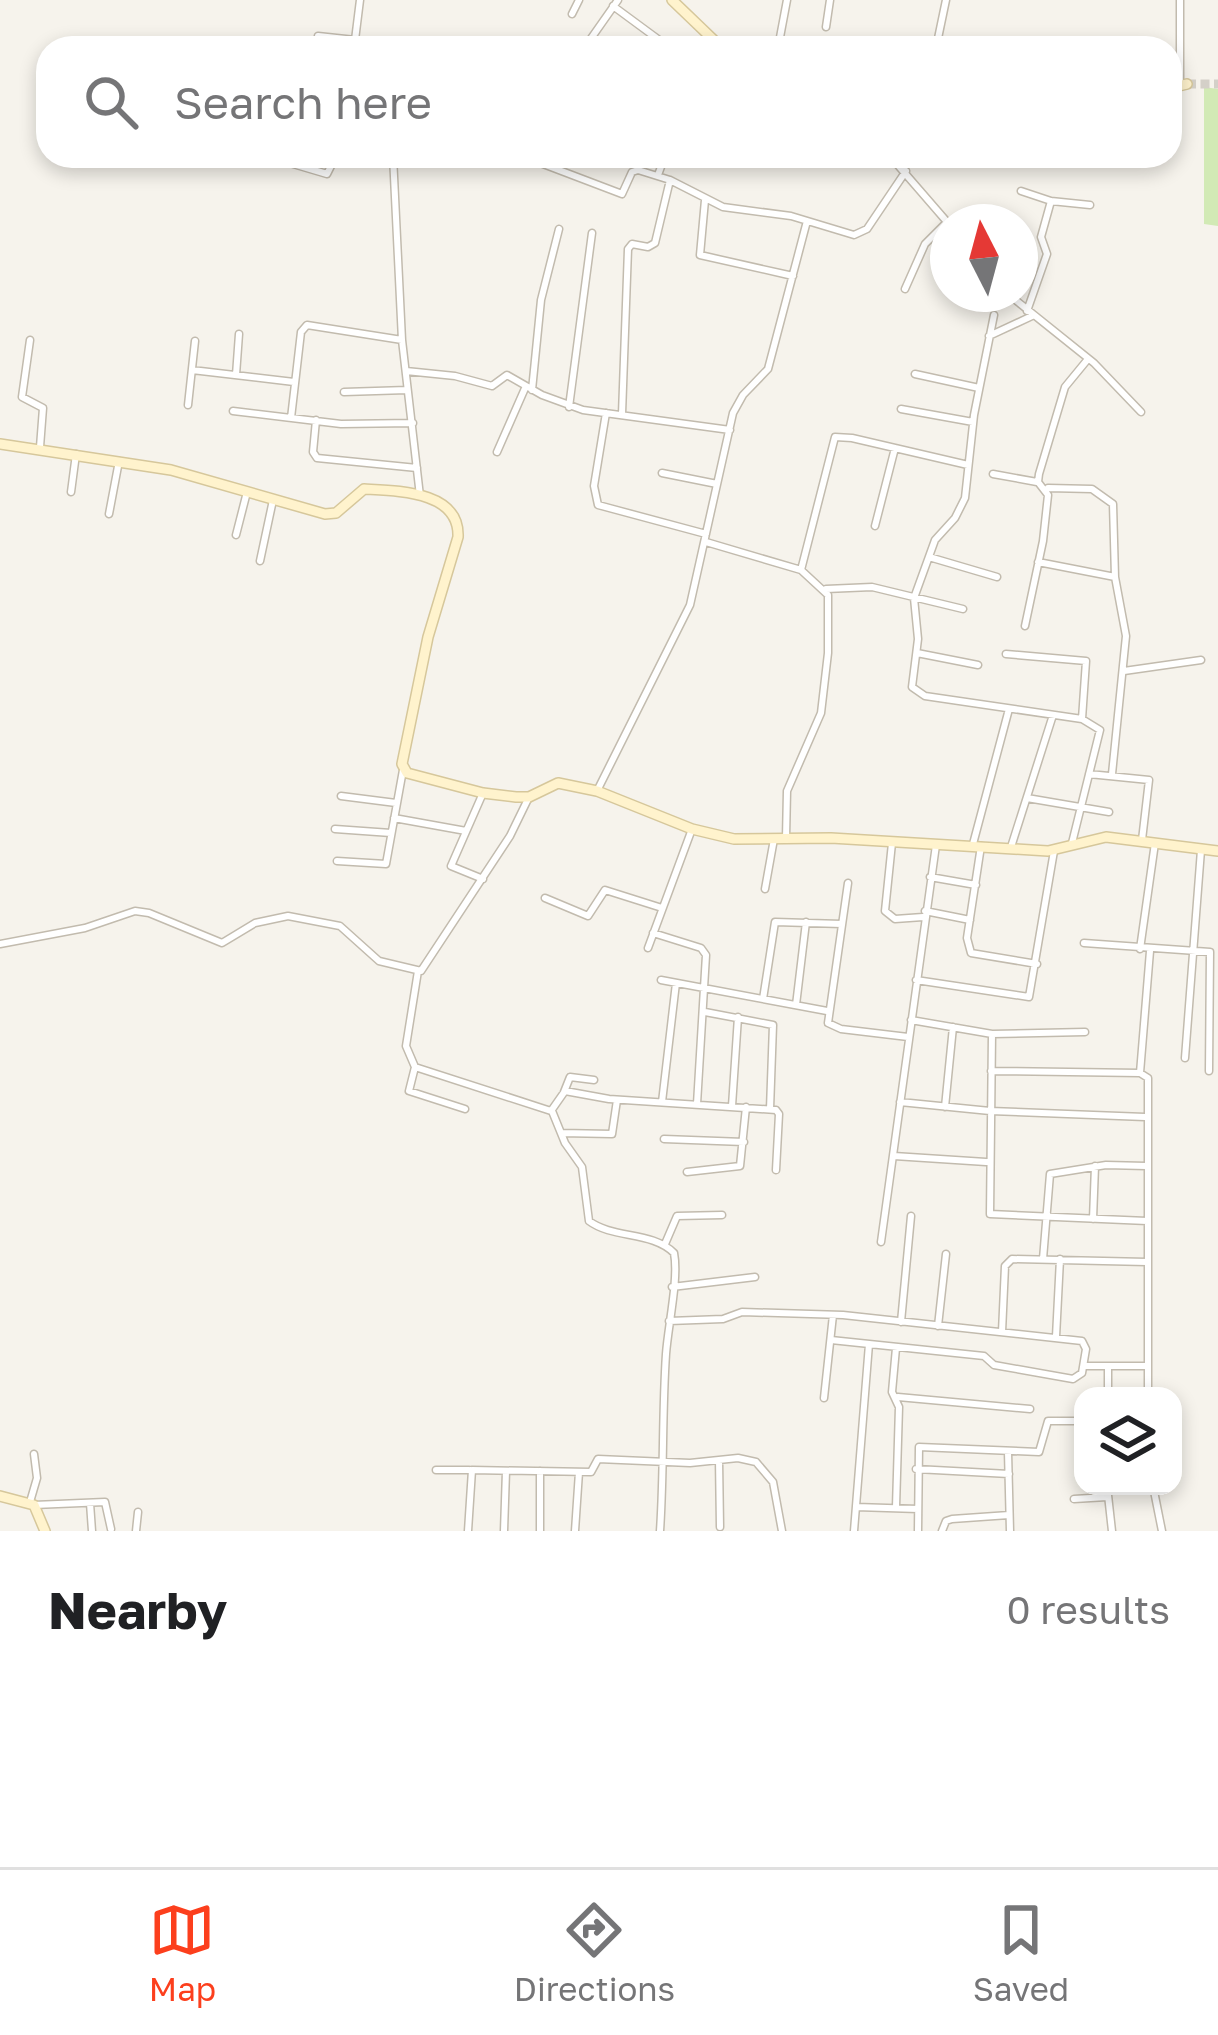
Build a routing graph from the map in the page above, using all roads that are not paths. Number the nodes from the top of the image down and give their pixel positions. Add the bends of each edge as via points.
1 (360, 0) edge
2 (579, 0) edge
3 (672, 0) edge
4 (787, 0) edge
5 (830, 0) edge
6 (946, 0) edge
7 (1180, 0) edge
8 (616, 3) edge
9 (572, 14) dead end
10 (826, 27) dead end
11 (356, 36) edge
12 (592, 36) edge
13 (656, 36) edge
14 (709, 36) edge
15 (780, 36) edge
16 (938, 36) edge
17 (1180, 36) edge
18 (394, 168) edge
19 (554, 168) edge
20 (661, 168) edge
21 (904, 168) edge
22 (907, 171) junction
23 (658, 175) junction
24 (670, 180) junction
25 (1021, 191) dead end
26 (705, 200) junction
27 (1051, 201) junction
28 (934, 204) edge
29 (1090, 205) dead end
30 (807, 220) junction
31 (559, 229) dead end
32 (592, 233) dead end
33 (930, 239) edge
34 (793, 276) junction
35 (905, 289) dead end
36 (1030, 313) junction
37 (994, 315) dead end
38 (239, 334) dead end
39 (989, 336) junction
40 (31, 340) dead end
41 (402, 340) junction
42 (195, 341) dead end
43 (1088, 358) junction
44 (192, 370) junction
45 (406, 371) junction
46 (915, 374) dead end
47 (236, 375) junction
48 (294, 382) junction
49 (529, 388) junction
50 (979, 388) junction
51 (408, 390) junction
52 (344, 392) dead end
53 (188, 405) dead end
54 (569, 407) junction
55 (901, 410) dead end
56 (233, 411) dead end
57 (1141, 412) dead end
58 (606, 413) junction
59 (622, 414) junction
60 (291, 418) junction
61 (316, 420) junction
62 (973, 422) junction
63 (412, 424) junction
64 (730, 430) junction
65 (0, 444) edge
66 (40, 447) junction
67 (895, 448) junction
68 (497, 452) dead end
69 (76, 454) junction
70 (119, 461) junction
71 (968, 465) junction
72 (418, 468) junction
73 (662, 473) dead end
74 (993, 474) dead end
75 (718, 484) junction
76 (1041, 485) junction
77 (248, 490) junction
78 (71, 492) dead end
79 (420, 496) junction
80 (273, 498) junction
81 (109, 514) dead end
82 (875, 526) dead end
83 (236, 535) dead end
84 (707, 538) junction
85 (929, 556) junction
86 (260, 561) dead end
87 (1038, 562) junction
88 (801, 570) junction
89 (997, 577) dead end
90 (1115, 577) junction
91 (826, 589) junction
92 (914, 598) junction
93 (963, 609) dead end
94 (1025, 626) dead end
95 (917, 653) junction
96 (1006, 654) dead end
97 (1202, 660) dead end
98 (978, 665) dead end
99 (1124, 671) junction
100 (1010, 708) junction
101 (1053, 715) junction
102 (1082, 719) junction
103 (403, 770) junction
104 (1090, 773) junction
105 (1112, 774) junction
106 (597, 791) junction
107 (483, 793) junction
108 (341, 796) dead end
109 (529, 796) junction
110 (1027, 798) junction
111 (396, 802) junction
112 (1081, 808) junction
113 (1109, 812) dead end
114 (394, 818) junction
115 (335, 829) dead end
116 (692, 829) junction
117 (466, 831) junction
118 (392, 833) junction
119 (780, 838) junction
120 (1142, 840) junction
121 (892, 843) junction
122 (1155, 843) junction
123 (936, 844) junction
124 (977, 845) junction
125 (1011, 847) junction
126 (1071, 847) junction
127 (1054, 850) junction
128 (1201, 850) junction
129 (1218, 851) edge
130 (337, 861) dead end
131 (930, 877) junction
132 (483, 879) junction
133 (848, 883) dead end
134 (976, 885) junction
135 (765, 889) dead end
136 (545, 898) dead end
137 (662, 908) junction
138 (924, 914) junction
139 (970, 920) junction
140 (806, 922) junction
141 (842, 924) junction
142 (652, 933) junction
143 (1084, 943) dead end
144 (0, 944) edge
145 (648, 948) dead end
146 (1140, 949) junction
147 (1150, 950) junction
148 (1195, 952) junction
149 (1037, 964) junction
150 (418, 971) junction
151 (662, 980) dead end
152 (916, 980) junction
153 (676, 983) junction
154 (705, 989) junction
155 (764, 999) junction
156 (796, 1005) junction
157 (827, 1011) junction
158 (705, 1012) junction
159 (738, 1017) junction
160 (911, 1020) junction
161 (953, 1028) junction
162 (1084, 1032) dead end
163 (992, 1034) junction
164 (908, 1037) junction
165 (1185, 1058) dead end
166 (415, 1066) junction
167 (991, 1071) junction
168 (1209, 1071) dead end
169 (1140, 1073) junction
170 (594, 1080) dead end
171 (563, 1091) junction
172 (617, 1100) junction
173 (662, 1102) junction
174 (900, 1102) junction
175 (697, 1104) junction
176 (732, 1106) junction
177 (945, 1106) junction
178 (746, 1108) junction
179 (465, 1109) dead end
180 (770, 1109) junction
181 (552, 1111) junction
182 (990, 1111) junction
183 (1145, 1117) junction
184 (561, 1133) junction
185 (664, 1138) dead end
186 (744, 1142) junction
187 (894, 1156) junction
188 (988, 1162) junction
189 (1096, 1166) junction
190 (1146, 1166) junction
191 (776, 1170) dead end
192 (687, 1172) dead end
193 (722, 1215) dead end
194 (911, 1216) dead end
195 (1046, 1218) junction
196 (1093, 1220) junction
197 (1148, 1221) junction
198 (881, 1242) dead end
199 (665, 1244) junction
200 (946, 1254) dead end
201 (1042, 1259) junction
202 (1060, 1259) junction
203 (1148, 1262) junction
204 (755, 1277) dead end
205 (672, 1287) junction
206 (833, 1315) junction
207 (668, 1321) junction
208 (901, 1322) junction
209 (938, 1326) junction
210 (1002, 1332) junction
211 (1056, 1337) junction
212 (831, 1340) junction
213 (868, 1344) junction
214 (896, 1348) junction
215 (1084, 1366) junction
216 (1108, 1366) junction
217 (1148, 1366) junction
218 (1108, 1387) edge
219 (1148, 1387) edge
220 (894, 1397) junction
221 (824, 1398) dead end
222 (1030, 1408) dead end
223 (1074, 1421) edge
224 (1009, 1453) junction
225 (34, 1454) dead end
226 (719, 1460) junction
227 (665, 1461) junction
228 (916, 1469) junction
229 (436, 1470) dead end
230 (471, 1471) junction
231 (506, 1471) junction
232 (541, 1471) junction
233 (579, 1472) junction
234 (1009, 1474) junction
235 (1155, 1495) edge
236 (0, 1496) edge
237 (1108, 1497) joint
238 (1074, 1499) dead end
239 (32, 1503) junction
240 (90, 1503) junction
241 (856, 1507) junction
242 (896, 1507) junction
243 (918, 1509) junction
244 (138, 1512) dead end
245 (1010, 1515) junction
246 (720, 1527) dead end
247 (111, 1529) edge
248 (45, 1531) edge
249 (92, 1531) edge
250 (136, 1531) edge
251 (468, 1531) edge
252 (504, 1531) edge
253 (540, 1531) edge
254 (575, 1531) edge
255 (660, 1531) edge
256 (782, 1531) edge
257 (854, 1531) edge
258 (918, 1531) edge
259 (942, 1531) edge
260 (1010, 1531) edge
261 (1112, 1531) edge
262 (1162, 1531) edge

1 - 11 street
2 - 9 street
3 - 14 street
4 - 15 street
5 - 10 street
6 - 16 street
7 - 17 street
8 - 12 street
8 - 13 street
18 - 41 street
19 - 23 street via 622,194 634,171
20 - 23 street
21 - 22 street
22 - 28 street
22 - 30 street via 863,233
23 - 24 street
24 - 26 street
24 - 59 street via 656,243 628,249
25 - 27 street
26 - 30 street
26 - 34 street via 700,255
27 - 29 street
27 - 36 street
30 - 34 street
31 - 49 street
32 - 54 street
33 - 35 street
34 - 64 street via 768,369 738,402
36 - 39 street
36 - 43 street
37 - 39 street
38 - 47 street
39 - 50 street
40 - 66 street via 22,397 43,408
41 - 45 street
41 - 48 street via 307,325
42 - 44 street
43 - 57 street
43 - 76 street via 1065,387
44 - 47 street
44 - 53 street
45 - 49 street via 492,386 507,375
45 - 51 street
46 - 50 street
47 - 48 street
48 - 60 street
49 - 54 street
49 - 68 street
50 - 62 street
51 - 52 street
51 - 63 street
54 - 58 street
55 - 62 street
56 - 60 street
58 - 59 street
58 - 84 street via 598,505
59 - 64 street
60 - 61 street
61 - 63 street
61 - 72 street via 317,458
62 - 71 street
63 - 72 street
64 - 75 street
65 - 66 street
66 - 69 street
67 - 71 street
67 - 82 street
67 - 88 street via 832,440
69 - 70 street
69 - 78 street
70 - 77 street
70 - 81 street
71 - 85 street via 961,508
72 - 79 street
73 - 75 street
74 - 76 street
75 - 84 street
76 - 87 street via 1048,495
76 - 90 street via 1092,489 1113,504
77 - 80 street
77 - 83 street
79 - 80 street via 364,489 331,514
79 - 103 street via 448,507 459,529
80 - 86 street
84 - 88 street
84 - 106 street via 690,605
85 - 89 street
85 - 92 street
87 - 90 street
87 - 94 street
88 - 91 street
90 - 99 street
91 - 92 street via 872,587
91 - 119 street via 820,713 787,791
92 - 93 street
92 - 95 street
95 - 98 street
95 - 100 street via 916,692
96 - 102 street via 1086,661
97 - 99 street
99 - 105 street
100 - 101 street
100 - 124 street
101 - 102 street
101 - 110 street
102 - 104 street via 1100,730
103 - 107 street
103 - 111 street
104 - 105 street
104 - 112 street
105 - 120 street via 1148,780
106 - 109 street via 554,783
106 - 116 street
107 - 109 street
107 - 117 street
108 - 111 street
109 - 132 street
110 - 112 street
110 - 125 street
111 - 114 street
112 - 113 street
112 - 126 street
114 - 117 street
114 - 118 street
115 - 118 street
116 - 119 street
116 - 137 street
117 - 132 street via 451,867
118 - 130 street via 383,866
119 - 121 street
119 - 135 street
120 - 122 street
120 - 126 street via 1106,837
121 - 123 street
121 - 138 street via 885,911 895,919
122 - 128 street
122 - 146 street
123 - 124 street
123 - 131 street
124 - 125 street
124 - 134 street
125 - 127 street
126 - 127 street
127 - 149 street
128 - 129 street
128 - 148 street
131 - 134 street
131 - 138 street
132 - 150 street
133 - 141 street
134 - 139 street
136 - 137 street via 588,916 604,890
137 - 142 street
138 - 139 street
138 - 152 street
139 - 149 street via 971,953
140 - 141 street
140 - 155 street via 775,922
140 - 156 street
141 - 157 street
142 - 145 street
142 - 154 street via 704,950
143 - 146 street
144 - 150 street via 135,911 222,943 288,916 340,926 379,961
146 - 147 street
147 - 148 street
147 - 169 street
148 - 165 street
148 - 168 street via 1212,956
149 - 152 street via 1025,998
150 - 166 street via 406,1046
151 - 153 street
152 - 160 street
153 - 154 street
153 - 173 street
154 - 155 street
154 - 158 street
155 - 156 street
156 - 157 street
157 - 164 street via 831,1027
158 - 159 street
158 - 175 street
159 - 176 street
159 - 180 street via 773,1025
160 - 161 street
160 - 164 street
161 - 163 street
161 - 177 street
162 - 163 street
163 - 167 street
164 - 174 street
166 - 179 street via 409,1091
166 - 181 street
167 - 169 street
167 - 182 street
169 - 183 street via 1148,1078
170 - 171 street via 570,1077
171 - 172 street
171 - 181 street
172 - 173 street
172 - 184 street via 612,1134
173 - 175 street
174 - 177 street
174 - 187 street
175 - 176 street
176 - 178 street
177 - 182 street
178 - 180 street
178 - 186 street
180 - 191 street via 779,1114
181 - 184 street
182 - 183 street
182 - 188 street
183 - 190 street
184 - 199 street via 582,1167 592,1225
185 - 186 street
186 - 192 street via 740,1166
187 - 188 street
187 - 198 street
188 - 195 street via 990,1214
189 - 190 street
189 - 195 street via 1049,1174
189 - 196 street
190 - 197 street
193 - 199 street via 677,1216
194 - 208 street
195 - 196 street
195 - 201 street
196 - 197 street
197 - 203 street
199 - 205 street via 675,1261
200 - 209 street
201 - 202 street
201 - 210 street via 1006,1262
202 - 203 street
202 - 211 street
203 - 217 street
204 - 205 street
205 - 207 street
206 - 207 street via 742,1312
206 - 208 street
206 - 212 street
207 - 227 street
208 - 209 street
209 - 210 street
210 - 211 street
211 - 215 street via 1085,1344
212 - 213 street
212 - 221 street
213 - 214 street
213 - 241 street
214 - 215 street via 984,1356 994,1365 1072,1379
214 - 220 street
215 - 216 street
216 - 217 street
216 - 218 street
217 - 219 street
220 - 222 street
220 - 242 street
223 - 224 street via 1048,1421 1039,1453
224 - 228 street via 925,1446 916,1452
224 - 234 street
225 - 239 street
226 - 227 street
226 - 246 street
226 - 256 street via 748,1459 769,1474
227 - 233 street via 598,1459 593,1472
227 - 255 street
228 - 234 street
228 - 243 street
229 - 230 street
230 - 231 street
230 - 251 street
231 - 232 street
231 - 252 street
232 - 233 street
232 - 253 street
233 - 254 street
234 - 245 street
235 - 262 street
236 - 239 street
237 - 238 street
237 - 261 street
239 - 240 street
239 - 248 street
240 - 247 street via 107,1503
240 - 249 street
241 - 242 street
241 - 257 street
242 - 243 street
243 - 258 street
244 - 250 street
245 - 259 street via 952,1519
245 - 260 street

